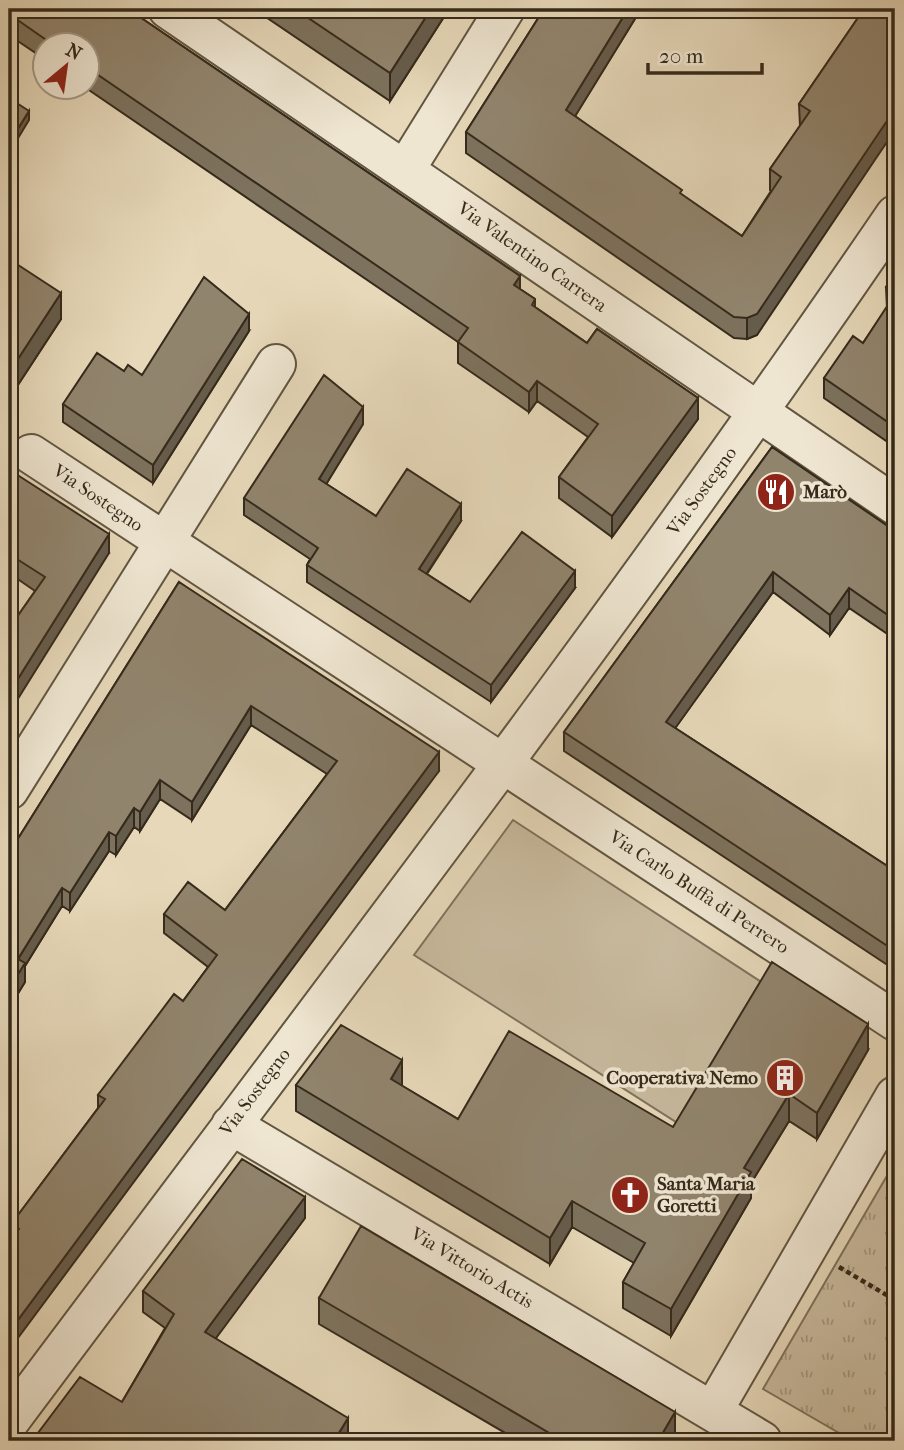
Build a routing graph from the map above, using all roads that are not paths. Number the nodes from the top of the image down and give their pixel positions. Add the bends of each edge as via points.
1 (168, 9) edge
2 (505, 9) edge
3 (405, 170) junction
4 (895, 215) edge
5 (276, 364) dead end
6 (760, 414) junction
7 (31, 454) dead end
8 (895, 505) edge
9 (165, 542) junction
10 (503, 763) junction
11 (9, 790) edge
12 (895, 1021) edge
13 (895, 1096) edge
14 (231, 1125) junction
15 (713, 1411) junction
16 (9, 1422) edge
17 (762, 1441) edge

1 - 3 street, Via Valentino Carrera
2 - 3 street
3 - 6 street, Via Valentino Carrera
4 - 6 street, Via Sostegno
5 - 9 street, Via Sostegno
6 - 8 street, Via Valentino Carrera
6 - 10 street, Via Sostegno
7 - 9 street, Via Sostegno
9 - 10 street, Via Sostegno
9 - 11 street, Via Sostegno
10 - 12 street, Via Carlo Buffa di Perrero
10 - 14 street, Via Sostegno
13 - 15 street
14 - 15 street, Via Vittorio Actis
14 - 16 street, Via Sostegno
15 - 17 street, Via Vittorio Actis

